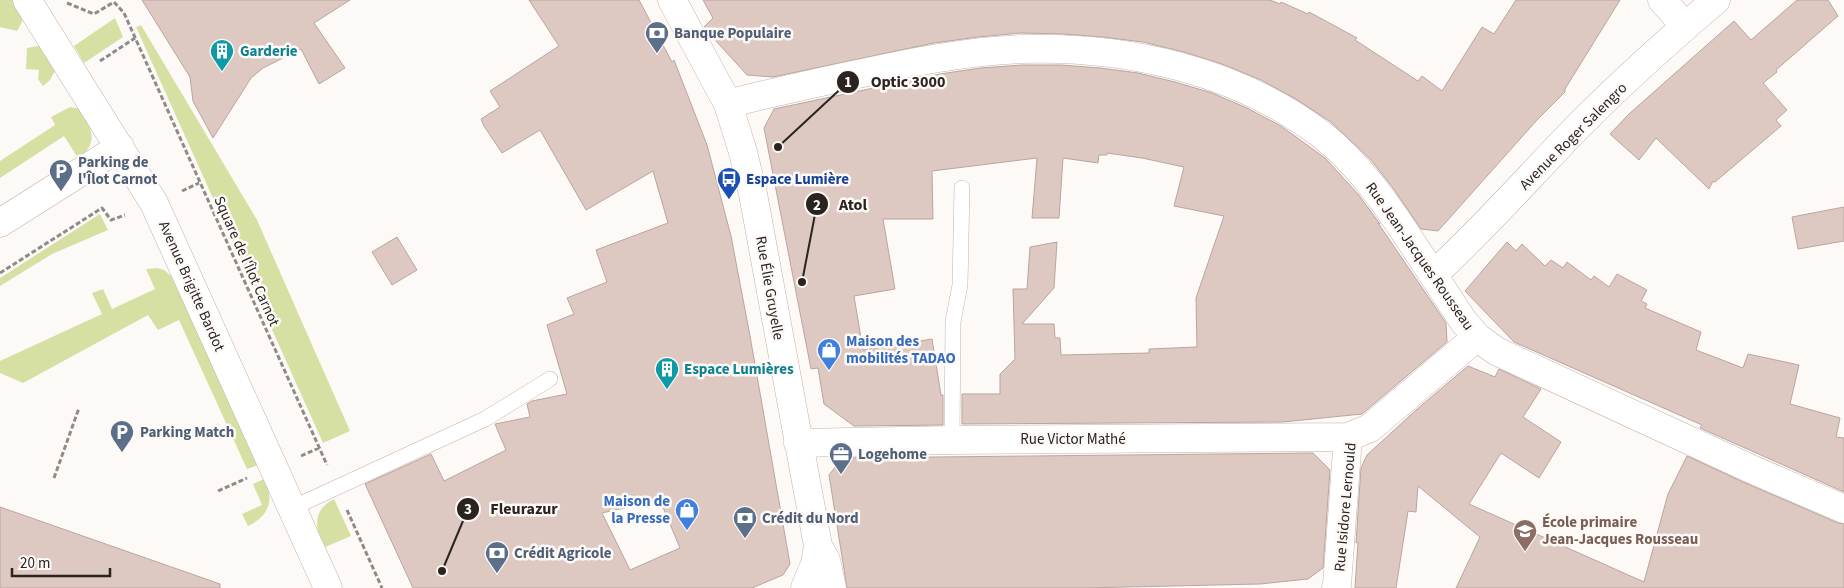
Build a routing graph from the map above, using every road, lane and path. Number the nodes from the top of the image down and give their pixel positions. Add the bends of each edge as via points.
1 (27, 0) edge
2 (672, 0) edge
3 (1662, 0) edge
4 (1716, 0) edge
5 (115, 1) edge
6 (65, 3) dead end
7 (1685, 26) junction
8 (135, 38) junction
9 (75, 77) junction
10 (728, 104) junction
11 (120, 146) junction
12 (200, 183) junction
13 (962, 188) dead end
14 (154, 203) junction
15 (0, 223) edge
16 (0, 273) edge
17 (1433, 275) junction
18 (1477, 337) junction
19 (550, 379) dead end
20 (79, 408) dead end
21 (1348, 437) junction
22 (952, 440) junction
23 (798, 443) junction
24 (54, 478) dead end
25 (336, 487) junction
26 (292, 508) junction
27 (1844, 508) edge
28 (818, 546) junction
29 (328, 588) edge
30 (382, 588) edge
31 (805, 588) edge
32 (832, 588) edge
33 (1336, 588) edge

1 - 9 street, Avenue Brigitte Bardot
2 - 10 street, Rue Élie Gruyelle
3 - 7 street
4 - 7 street, Avenue Roger Salengro
5 - 6 path, Square de l'Îlot Carnot via 94,14
5 - 8 path, Square de l'Îlot Carnot
7 - 17 street, Avenue Roger Salengro via 1564,141 1467,244
8 - 9 path
8 - 12 path, Square de l'Îlot Carnot
9 - 11 street, Avenue Brigitte Bardot
10 - 17 street, Rue Jean-Jacques Rousseau via 907,63 1022,49 1070,50 1190,68 1239,86 1323,135 1360,171
10 - 23 street, Rue Élie Gruyelle via 754,194
11 - 14 street, Avenue Brigitte Bardot
11 - 15 street
12 - 14 path
12 - 25 path, Square de l'Îlot Carnot
13 - 22 lane via 960,285 953,322
14 - 16 path via 111,220 102,208
14 - 26 street, Avenue Brigitte Bardot
17 - 18 street, Rue Jean-Jacques Rousseau
18 - 21 street, Rue Isidore Lernould via 1370,428
18 - 27 street, Rue Jean-Jacques Rousseau via 1496,351 1749,468
19 - 25 lane via 484,419
20 - 24 path
21 - 22 street, Rue Victor Mathé
21 - 33 street, Rue Isidore Lernould
22 - 23 street, Rue Victor Mathé
23 - 28 street, Rue Élie Gruyelle
25 - 26 lane
25 - 30 path, Square de l'Îlot Carnot
26 - 29 street, Avenue Brigitte Bardot
28 - 31 street
28 - 32 street, Rue Élie Gruyelle via 826,560

